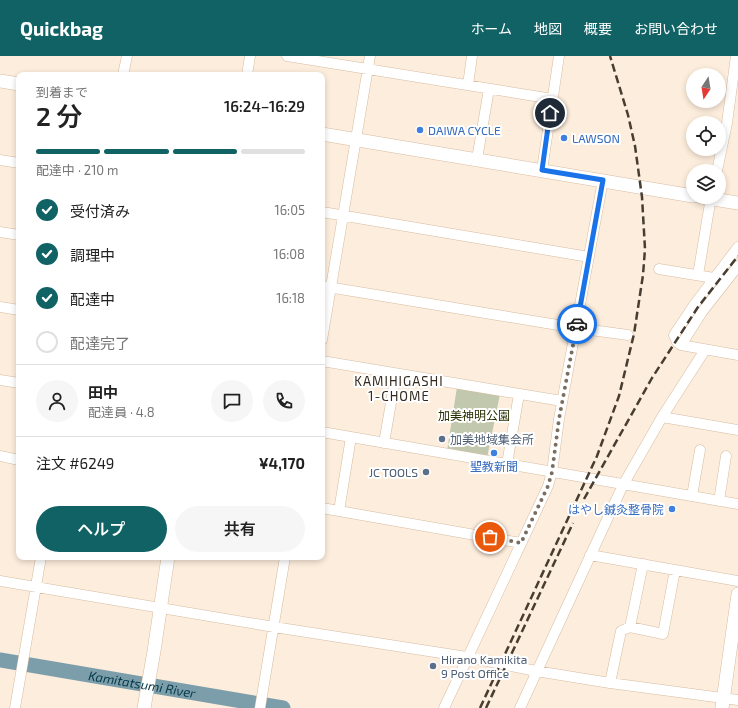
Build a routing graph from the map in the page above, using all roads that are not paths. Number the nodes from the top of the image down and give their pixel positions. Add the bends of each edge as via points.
1 (127, 56) edge
2 (250, 56) edge
3 (287, 56) edge
4 (370, 56) edge
5 (472, 56) edge
6 (559, 56) edge
7 (736, 56) edge
8 (368, 69) junction
9 (124, 72) edge
10 (247, 72) edge
11 (0, 81) edge
12 (16, 84) edge
13 (468, 85) junction
14 (489, 89) junction
15 (553, 99) junction
16 (325, 134) edge
17 (356, 139) junction
18 (477, 159) junction
19 (0, 160) edge
20 (16, 163) edge
21 (718, 164) edge
22 (542, 170) junction
23 (603, 180) junction
24 (686, 195) edge
25 (726, 201) edge
26 (738, 203) edge
27 (706, 204) edge
28 (325, 213) edge
29 (343, 216) junction
30 (0, 232) edge
31 (16, 235) edge
32 (738, 247) edge
33 (589, 257) junction
34 (738, 266) edge
35 (659, 270) dead end
36 (698, 275) junction
37 (714, 278) junction
38 (728, 280) junction
39 (326, 286) edge
40 (325, 300) edge
41 (0, 307) edge
42 (16, 310) edge
43 (576, 328) junction
44 (628, 335) dead end
45 (681, 345) junction
46 (706, 350) junction
47 (738, 355) edge
48 (325, 362) edge
49 (396, 374) junction
50 (0, 380) edge
51 (16, 383) edge
52 (519, 394) junction
53 (562, 401) junction
54 (662, 417) junction
55 (738, 430) edge
56 (325, 433) edge
57 (350, 437) junction
58 (384, 443) junction
59 (700, 450) dead end
60 (0, 456) edge
61 (726, 456) dead end
62 (16, 459) edge
63 (507, 464) junction
64 (552, 472) junction
65 (623, 484) junction
66 (692, 496) junction
67 (719, 501) junction
68 (738, 504) edge
69 (325, 509) edge
70 (339, 511) junction
71 (521, 543) junction
72 (590, 555) junction
73 (40, 560) edge
74 (168, 560) edge
75 (285, 560) edge
76 (643, 564) junction
77 (675, 570) junction
78 (0, 581) edge
79 (738, 581) edge
80 (36, 587) junction
81 (738, 594) edge
82 (160, 608) junction
83 (274, 627) junction
84 (630, 627) junction
85 (467, 657) junction
86 (536, 671) junction
87 (610, 683) junction
88 (738, 700) edge
89 (723, 703) edge
90 (261, 705) edge
91 (15, 708) edge
92 (144, 708) edge
93 (444, 708) edge
94 (520, 708) edge

1 - 9 street
2 - 10 street
3 - 8 street
4 - 8 street
5 - 13 street
6 - 15 street
7 - 21 street
8 - 13 street
8 - 17 street
11 - 12 street
13 - 14 street
14 - 15 street
14 - 18 street
15 - 22 street
16 - 17 street
17 - 18 street
17 - 29 street
18 - 22 street
19 - 20 street
22 - 23 street
23 - 24 street
23 - 33 street
25 - 26 street
27 - 36 street
28 - 29 street
29 - 33 street
29 - 39 street
30 - 31 street
32 - 37 street
33 - 43 street
34 - 38 street
35 - 36 street
36 - 37 street
37 - 38 street
37 - 45 street via 674,335
38 - 45 street via 702,312
39 - 40 street
39 - 43 street
41 - 42 street
43 - 44 street
43 - 53 street
45 - 46 street
46 - 47 street
46 - 54 street
48 - 49 street
49 - 52 street
49 - 58 street
50 - 51 street
52 - 53 street
52 - 63 street
53 - 64 street
54 - 55 street
54 - 65 street
56 - 57 street
57 - 58 street
57 - 70 street
58 - 63 street
59 - 66 street
60 - 62 street
61 - 67 street
63 - 64 street
64 - 65 street
64 - 71 street
65 - 66 street
65 - 72 street
66 - 67 street
67 - 68 street
69 - 70 street
70 - 71 street
71 - 85 street
72 - 76 street
72 - 86 street
73 - 80 street
74 - 82 street
75 - 83 street
76 - 77 street
76 - 84 street
77 - 79 street
77 - 84 street via 663,634
78 - 80 street
80 - 82 street
80 - 91 street
81 - 89 street
82 - 83 street
82 - 92 street
83 - 85 street
83 - 90 street
84 - 87 street via 621,631
85 - 86 street
85 - 93 street
86 - 87 street
86 - 94 street
87 - 89 street
88 - 89 street

